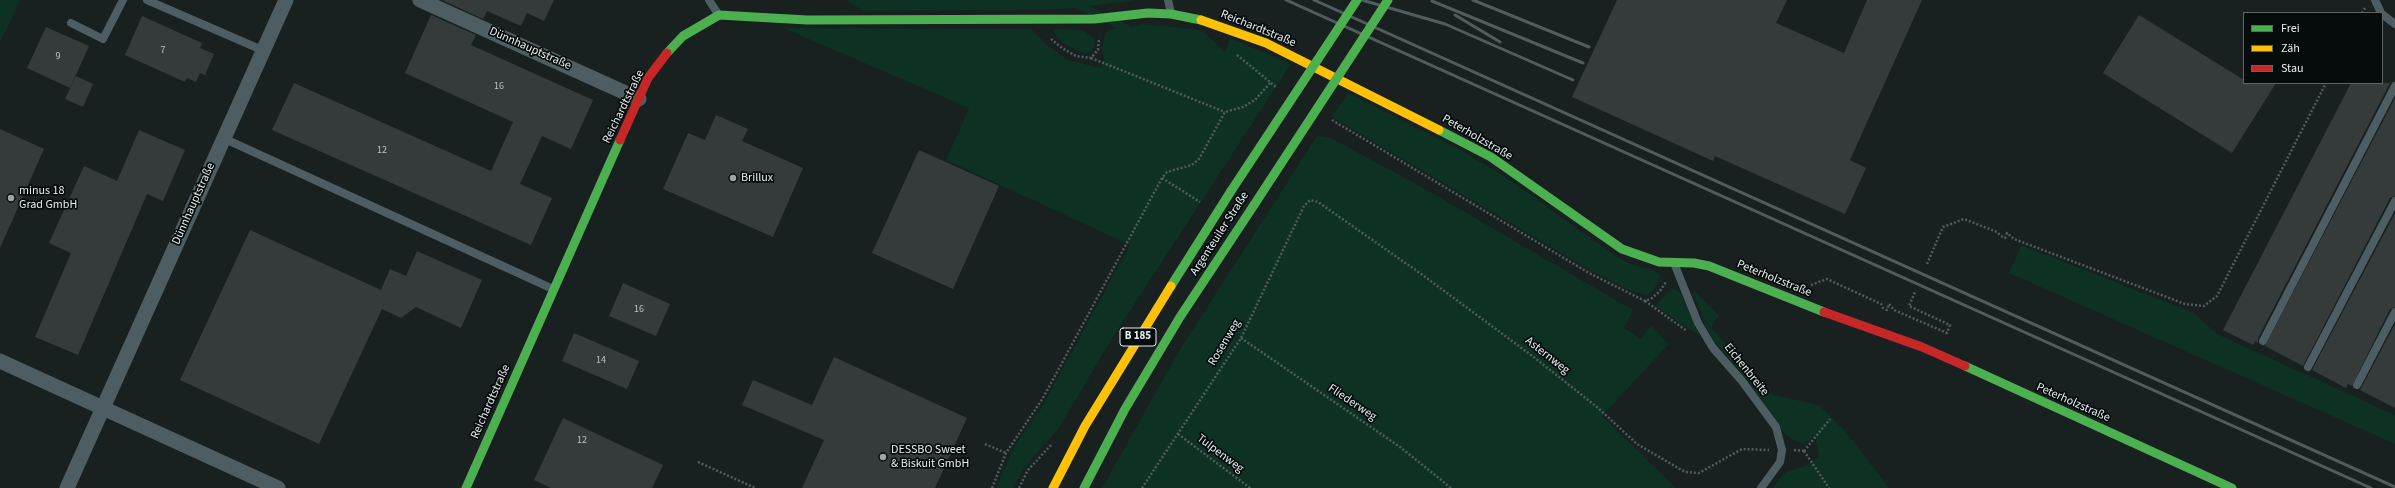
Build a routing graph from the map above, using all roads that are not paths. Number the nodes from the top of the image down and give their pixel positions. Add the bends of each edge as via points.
1 (123, 0) edge
2 (147, 0) edge
3 (286, 0) edge
4 (420, 0) edge
5 (709, 0) edge
6 (1168, 0) edge
7 (1357, 0) edge
8 (1388, 0) edge
9 (2375, 0) edge
10 (2380, 12) edge
11 (1171, 14) junction
12 (719, 15) junction
13 (2383, 15) edge
14 (71, 23) dead end
15 (2395, 24) edge
16 (262, 50) junction
17 (1323, 70) joint
18 (2395, 86) edge
19 (639, 99) junction
20 (223, 138) junction
21 (2395, 201) edge
22 (1674, 263) junction
23 (554, 289) junction
24 (2395, 312) edge
25 (2264, 342) dead end
26 (0, 361) edge
27 (2308, 367) dead end
28 (2357, 385) dead end
29 (103, 408) junction
30 (67, 488) edge
31 (278, 488) edge
32 (466, 488) edge
33 (1054, 488) edge
34 (1084, 488) edge
35 (1761, 488) edge
36 (2232, 488) edge

1 - 14 lane via 102,39
2 - 16 lane
3 - 16 street, Dünnhauptstraße
4 - 19 street, Dünnhauptstraße
5 - 12 lane
6 - 11 lane
7 - 33 street, Argenteuiler Straße / B 185, bridge via 1135,343 1085,426
8 - 34 street, Argenteuiler Straße / B 185, bridge via 1168,337 1125,409
9 - 10 lane
11 - 12 street, Reichardtstraße via 1041,19 807,20
11 - 17 street, Reichardtstraße via 1211,22 1237,31
12 - 19 street, Reichardtstraße via 675,43 648,78
13 - 15 lane
16 - 20 street, Dünnhauptstraße
17 - 22 street, Peterholzstraße via 1491,157 1622,249 1651,260
18 - 25 lane
19 - 23 street, Reichardtstraße
20 - 23 lane
20 - 29 street, Dünnhauptstraße
21 - 27 lane
22 - 35 lane, Eichenbreite via 1698,322 1713,348 1742,381 1776,427 1782,450 1780,462
22 - 36 street, Peterholzstraße via 1709,266 1783,297 1922,347
23 - 32 street, Reichardtstraße
24 - 28 lane
26 - 29 street
29 - 30 street, Dünnhauptstraße
29 - 31 street

